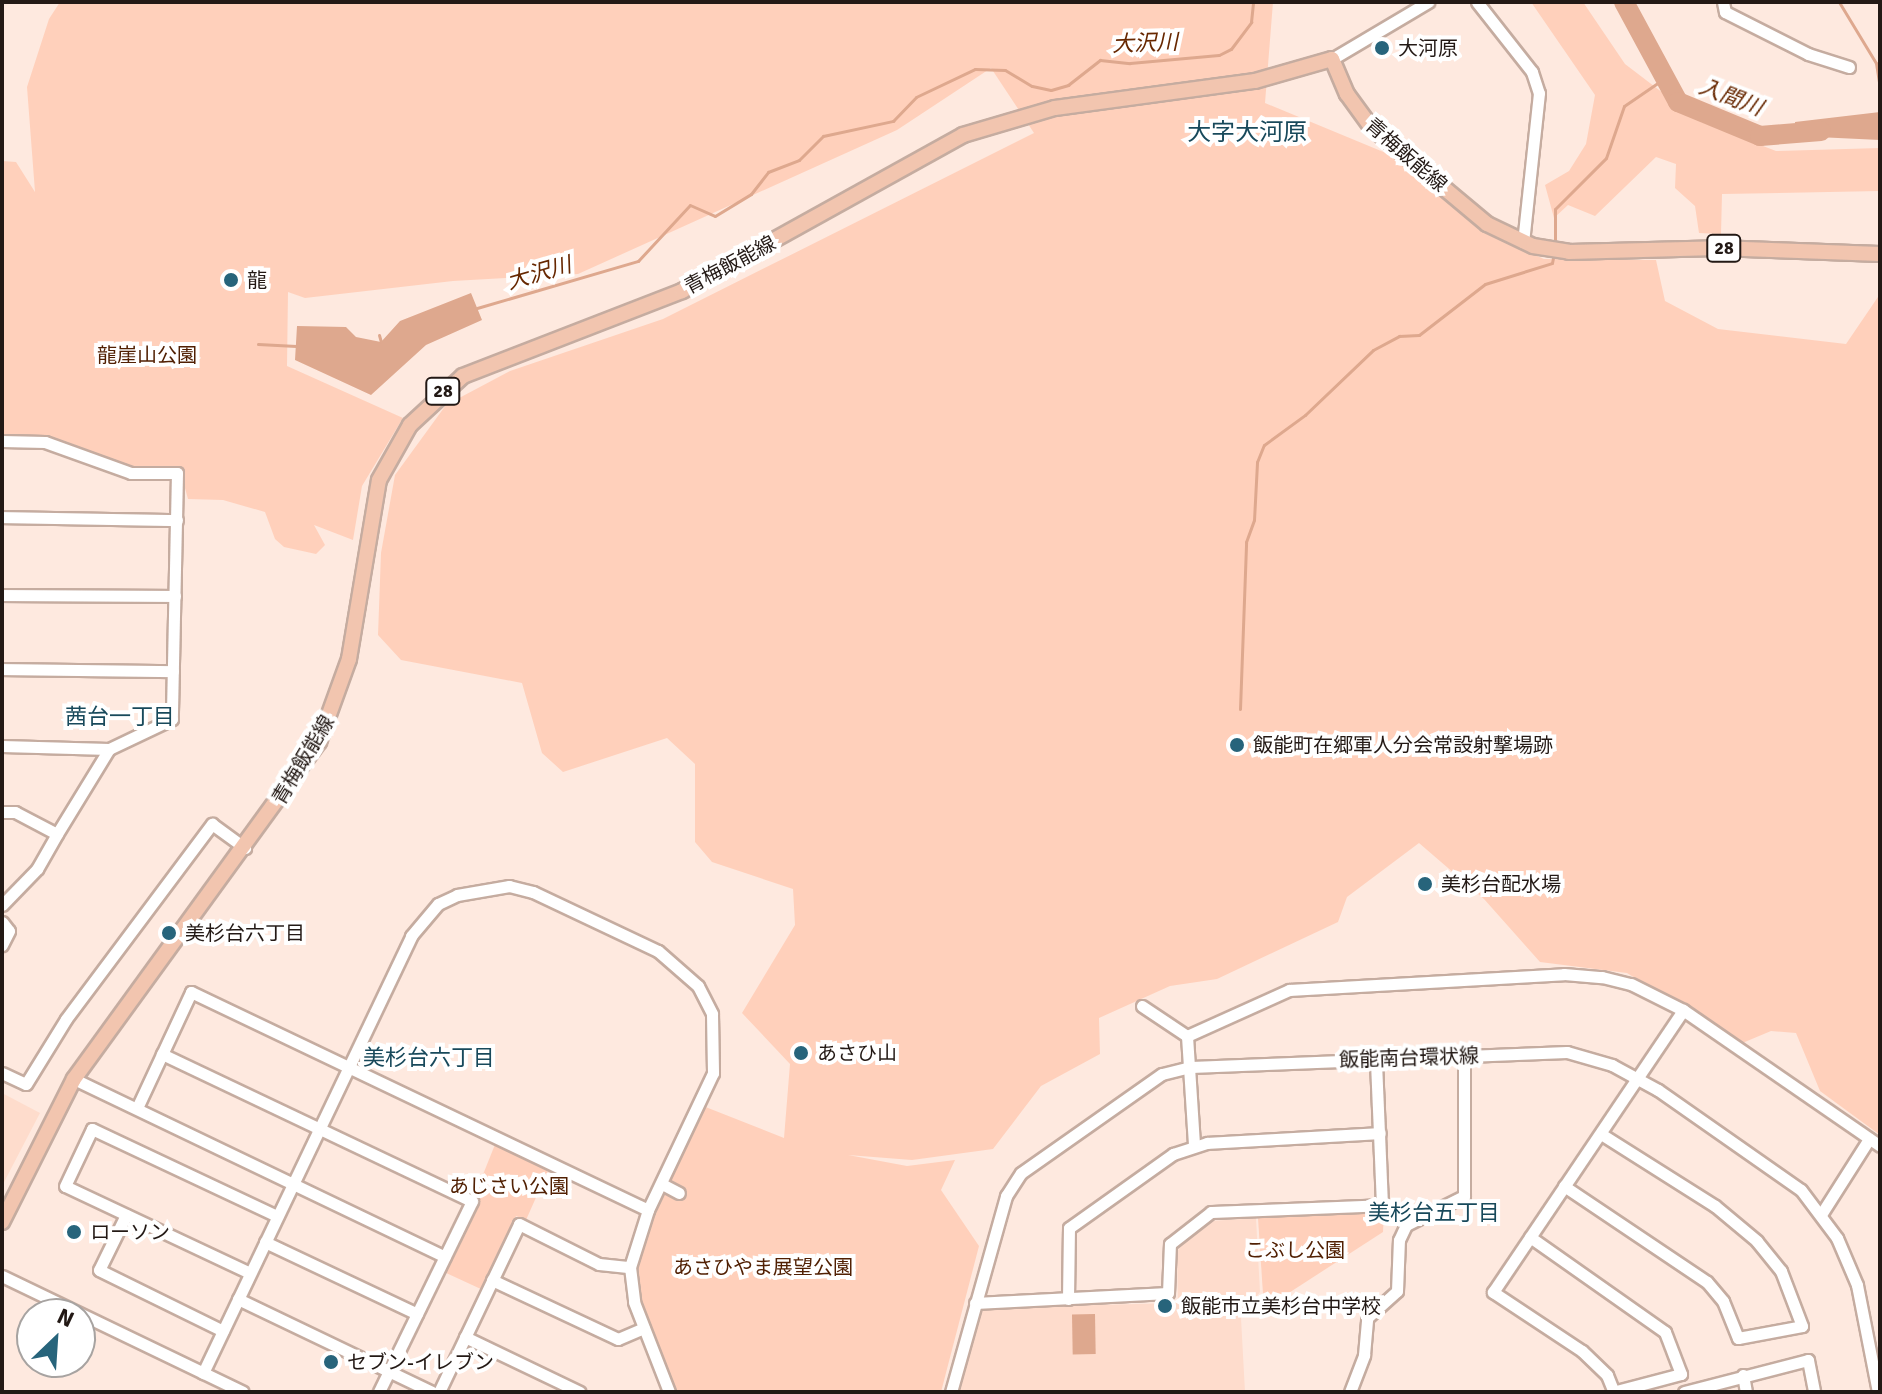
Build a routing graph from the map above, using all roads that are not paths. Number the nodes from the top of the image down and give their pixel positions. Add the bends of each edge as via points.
1 (1428, 2) edge
2 (1477, 2) edge
3 (1723, 2) edge
4 (1332, 59) junction
5 (1849, 67) dead end
6 (1523, 242) junction
7 (1880, 254) edge
8 (2, 441) edge
9 (2, 517) edge
10 (177, 520) junction
11 (2, 595) edge
12 (175, 596) junction
13 (2, 669) edge
14 (173, 671) junction
15 (2, 746) edge
16 (109, 749) junction
17 (2, 812) edge
18 (57, 834) junction
19 (245, 848) junction
20 (2, 905) edge
21 (2, 922) edge
22 (2, 945) edge
23 (1142, 1006) dead end
24 (1683, 1010) junction
25 (1187, 1036) junction
26 (162, 1054) junction
27 (1464, 1056) junction
28 (1376, 1059) junction
29 (348, 1066) junction
30 (1191, 1067) junction
31 (2, 1073) edge
32 (1638, 1078) junction
33 (74, 1079) junction
34 (137, 1108) junction
35 (319, 1128) junction
36 (1380, 1133) junction
37 (1601, 1134) junction
38 (1875, 1143) edge
39 (1194, 1145) junction
40 (293, 1184) junction
41 (662, 1184) junction
42 (1564, 1186) junction
43 (679, 1193) dead end
44 (648, 1210) junction
45 (1822, 1213) junction
46 (126, 1215) junction
47 (277, 1216) junction
48 (2, 1222) edge
49 (1530, 1237) junction
50 (265, 1242) junction
51 (445, 1257) junction
52 (630, 1267) junction
53 (250, 1273) junction
54 (2, 1276) edge
55 (492, 1280) junction
56 (238, 1299) junction
57 (1068, 1299) junction
58 (975, 1303) junction
59 (417, 1314) junction
60 (644, 1328) junction
61 (223, 1331) junction
62 (465, 1337) junction
63 (389, 1372) junction
64 (203, 1373) junction
65 (1743, 1375) junction
66 (220, 1381) junction
67 (1613, 1391) edge
68 (209, 1392) edge
69 (243, 1392) edge
70 (379, 1392) edge
71 (432, 1392) edge
72 (439, 1392) edge
73 (580, 1392) edge
74 (669, 1392) edge
75 (951, 1392) edge
76 (1350, 1392) edge
77 (1684, 1392) edge
78 (1746, 1392) edge
79 (1814, 1392) edge
80 (1878, 1392) edge

1 - 4 street
2 - 6 street via 1532,72 1539,93
3 - 5 street via 1725,12 1808,54
4 - 6 main road, 青梅飯能線 / 28 via 1347,94 1371,127 1487,224
4 - 19 main road, 青梅飯能線 / 28 via 1255,81 1055,108 963,135 682,291 452,384 410,425 388,458 373,504 341,691 305,764
6 - 7 main road, 青梅飯能線 / 28 via 1569,252 1717,248
8 - 10 street via 45,442 131,473 177,473
9 - 10 street
10 - 12 street
11 - 12 street
12 - 14 street
13 - 14 street
14 - 16 street via 172,719
15 - 16 street
16 - 18 street
17 - 18 street via 15,812
18 - 20 street via 37,869
19 - 31 street via 212,824 66,1019 26,1084
19 - 33 main road, 青梅飯能線 / 28
21 - 22 street via 9,931
23 - 25 street
24 - 25 street via 1631,984 1564,974 1289,990
24 - 32 street
24 - 38 street
25 - 30 street
26 - 29 street via 191,992
26 - 34 street
26 - 35 street
27 - 28 street, 飯能南台環状線
27 - 32 street, 飯能南台環状線 via 1567,1052
27 - 76 street via 1464,1196 1406,1225 1399,1240 1397,1291 1367,1318 1364,1355
28 - 30 street, 飯能南台環状線
28 - 36 street
29 - 35 street
29 - 41 street via 411,936 438,904 480,887 533,892 658,951 690,977 712,1014 713,1073
29 - 44 street
30 - 39 street
30 - 58 street, 飯能南台環状線 via 1162,1074 1021,1173 996,1218
32 - 37 street
32 - 45 street, 飯能南台環状線 via 1782,1174
33 - 34 street
33 - 48 main road, 青梅飯能線 / 28
34 - 40 street
35 - 40 street
35 - 51 street via 472,1201
36 - 39 street
36 - 57 street via 1382,1205 1211,1212 1170,1244 1168,1293
37 - 42 street
37 - 42 street via 1715,1206 1757,1241 1781,1271 1802,1326 1738,1338 1723,1301 1707,1282
38 - 45 street
39 - 57 street via 1077,1219 1066,1242
40 - 47 street
40 - 51 street
41 - 43 street
41 - 44 street
42 - 49 street
44 - 52 street
45 - 80 street, 飯能南台環状線 via 1857,1285
46 - 47 street via 65,1186 92,1129
46 - 53 street
46 - 61 street via 99,1270
47 - 50 street
49 - 67 street via 1493,1292 1589,1357
49 - 67 street via 1665,1332 1681,1374
50 - 53 street
50 - 59 street
51 - 59 street
52 - 55 street via 599,1264 519,1224
52 - 60 street
53 - 56 street
54 - 64 street
55 - 60 street via 618,1339
55 - 62 street
56 - 61 street
56 - 63 street
57 - 58 street
58 - 75 street, 飯能南台環状線
59 - 63 street
60 - 74 street
61 - 64 street
62 - 72 street
62 - 73 street
63 - 70 street
63 - 71 street
64 - 66 street
65 - 77 street
65 - 78 street
65 - 79 street via 1808,1360
66 - 68 street
66 - 69 street

